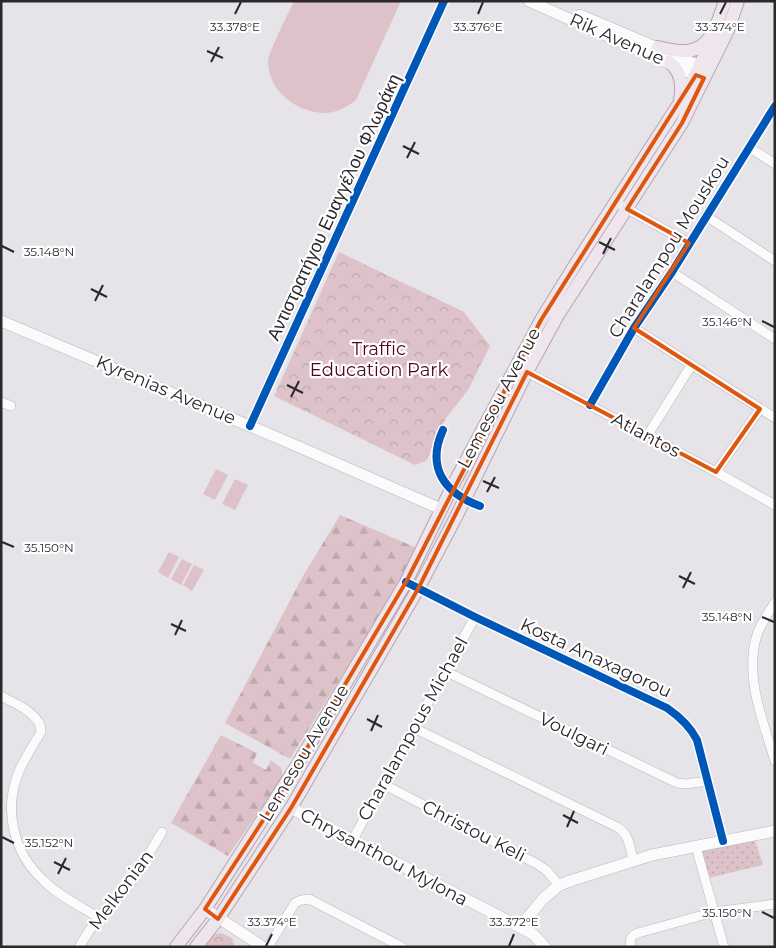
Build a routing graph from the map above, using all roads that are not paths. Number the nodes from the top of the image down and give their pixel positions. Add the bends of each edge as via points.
1 (444, 1) edge
2 (530, 1) edge
3 (548, 1) edge
4 (724, 1) edge
5 (738, 1) edge
6 (717, 26) junction
7 (658, 48) junction
8 (669, 62) junction
9 (702, 72) junction
10 (680, 102) junction
11 (775, 106) edge
12 (750, 148) junction
13 (775, 164) edge
14 (615, 202) junction
15 (627, 209) junction
16 (706, 216) junction
17 (689, 243) junction
18 (775, 261) edge
19 (672, 272) junction
20 (1, 321) edge
21 (634, 328) junction
22 (775, 340) edge
23 (692, 366) junction
24 (521, 369) junction
25 (1, 402) edge
26 (590, 405) junction
27 (11, 406) dead end
28 (760, 409) junction
29 (775, 418) edge
30 (250, 426) junction
31 (647, 436) junction
32 (716, 472) junction
33 (775, 505) edge
34 (441, 509) junction
35 (406, 582) junction
36 (418, 589) junction
37 (775, 602) edge
38 (475, 617) junction
39 (445, 671) junction
40 (1, 696) edge
41 (414, 728) junction
42 (774, 758) edge
43 (707, 781) junction
44 (383, 784) junction
45 (291, 808) junction
46 (775, 831) edge
47 (162, 832) dead end
48 (352, 841) junction
49 (722, 841) junction
50 (696, 847) junction
51 (633, 860) junction
52 (559, 886) junction
53 (775, 904) edge
54 (205, 909) junction
55 (714, 912) junction
56 (98, 917) junction
57 (218, 919) junction
58 (520, 928) junction
59 (79, 947) edge
60 (176, 947) edge
61 (196, 947) edge
62 (262, 947) edge
63 (268, 947) edge
64 (402, 947) edge
65 (545, 947) edge
66 (631, 947) edge
67 (724, 947) edge

1 - 30 street, Αντιστρατήγου Ευαγγέλου Φλωράκη
2 - 8 main road, Rik Avenue
3 - 7 main road, Rik Avenue
4 - 6 main road, Lemesou Avenue
5 - 9 main road, Lemesou Avenue via 728,30
6 - 7 main road via 707,41 689,52
6 - 9 main road, Lemesou Avenue
7 - 9 main road, Rik Avenue
8 - 9 main road, Rik Avenue
8 - 10 main road via 679,72
9 - 10 main road, Lemesou Avenue
9 - 15 main road, Lemesou Avenue via 682,123
10 - 14 main road, Lemesou Avenue
11 - 12 street, Charalampou Mouskou
12 - 13 street
12 - 16 street, Charalampou Mouskou
14 - 15 street
14 - 24 main road, Lemesou Avenue via 541,320
15 - 17 street
15 - 24 main road, Lemesou Avenue
16 - 17 street, Charalampou Mouskou
16 - 18 street
17 - 19 street, Charalampou Mouskou
19 - 21 street, Charalampou Mouskou
19 - 22 street
20 - 30 main road, Kyrenias Avenue
21 - 23 street
21 - 26 street, Charalampou Mouskou
23 - 28 street
23 - 31 street
24 - 26 street, Atlantos
24 - 34 main road, Lemesou Avenue
24 - 36 main road, Lemesou Avenue via 456,519
25 - 27 street
26 - 31 street, Atlantos
28 - 29 street
28 - 32 street
30 - 34 main road, Kyrenias Avenue
31 - 32 street, Atlantos
32 - 33 street, Atlantos
34 - 35 main road, Lemesou Avenue
35 - 36 street, Kosta Anaxagorou
35 - 54 main road, Lemesou Avenue via 275,802
36 - 38 street, Kosta Anaxagorou
36 - 45 main road, Lemesou Avenue
37 - 42 street via 758,632 752,674
38 - 39 street, Charalampous Michael
38 - 43 street, Kosta Anaxagorou via 676,714 697,740
39 - 41 street, Charalampous Michael
39 - 43 street, Voulgari via 677,783
40 - 56 street via 29,713 41,726 20,769 13,792 13,830 21,850 43,881
41 - 44 street, Charalampous Michael
41 - 51 street via 617,827 627,836
43 - 49 street, Kosta Anaxagorou
44 - 48 street, Charalampous Michael
44 - 52 street, Christou Keli via 537,864
45 - 48 main road, Chrysanthou Mylona
45 - 57 main road, Lemesou Avenue
46 - 49 main road
47 - 56 street, Melkonian via 134,878
48 - 58 main road, Chrysanthou Mylona
49 - 50 main road
50 - 51 main road
50 - 55 street
51 - 52 main road
52 - 58 main road via 542,899
53 - 55 street
54 - 57 main road
54 - 60 main road, Lemesou Avenue
55 - 66 street via 638,933 631,938
55 - 67 street
56 - 59 street, Melkonian
57 - 61 main road, Lemesou Avenue
57 - 62 main road
58 - 65 main road, Chrysanthou Mylona via 538,938
63 - 64 street via 295,903 309,899

